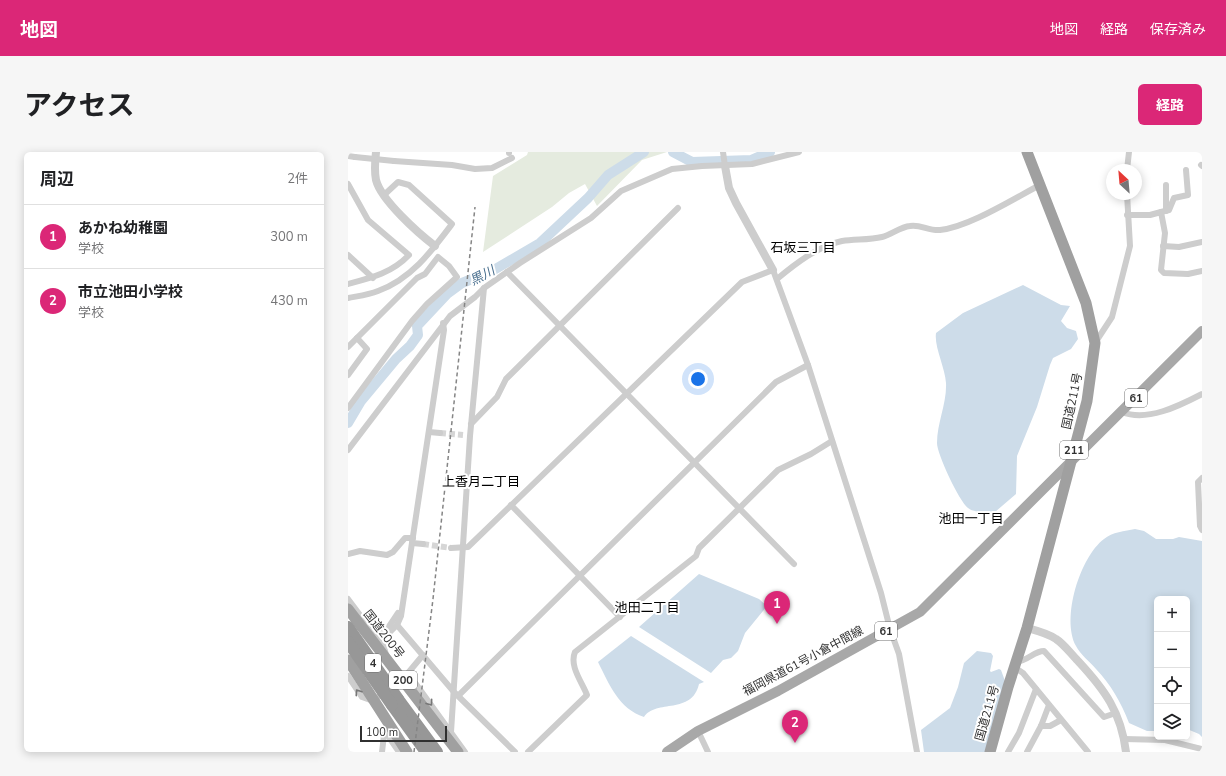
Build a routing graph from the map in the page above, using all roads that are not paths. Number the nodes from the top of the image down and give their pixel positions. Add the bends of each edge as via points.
1 (376, 152) edge
2 (723, 152) edge
3 (799, 152) edge
4 (1027, 152) edge
5 (1129, 152) edge
6 (510, 154) edge
7 (348, 156) edge
8 (724, 164) junction
9 (1128, 164) edge
10 (1186, 170) dead end
11 (348, 184) edge
12 (1040, 185) junction
13 (1166, 185) dead end
14 (384, 195) junction
15 (1127, 200) edge
16 (678, 208) dead end
17 (1163, 211) junction
18 (1127, 215) junction
19 (1202, 242) edge
20 (435, 246) junction
21 (1163, 246) junction
22 (348, 255) edge
23 (773, 270) junction
24 (1202, 271) edge
25 (508, 272) junction
26 (373, 278) junction
27 (777, 279) junction
28 (348, 284) edge
29 (484, 288) junction
30 (348, 298) edge
31 (443, 323) junction
32 (560, 325) junction
33 (1202, 332) edge
34 (357, 338) junction
35 (1095, 343) junction
36 (348, 347) edge
37 (808, 365) junction
38 (348, 375) edge
39 (628, 394) junction
40 (1202, 394) edge
41 (348, 408) edge
42 (1122, 412) junction
43 (471, 424) junction
44 (429, 432) junction
45 (440, 433) tunnel mouth
46 (463, 435) tunnel mouth
47 (470, 436) junction
48 (832, 441) junction
49 (348, 450) edge
50 (695, 462) junction
51 (1070, 464) junction
52 (1202, 478) edge
53 (512, 505) junction
54 (740, 507) junction
55 (1202, 530) edge
56 (413, 540) junction
57 (423, 544) tunnel mouth
58 (451, 548) tunnel mouth
59 (464, 549) junction
60 (348, 554) edge
61 (794, 564) dead end
62 (580, 575) junction
63 (405, 591) junction
64 (348, 599) edge
65 (348, 609) edge
66 (620, 617) junction
67 (397, 625) junction
68 (348, 627) edge
69 (1027, 628) junction
70 (890, 629) junction
71 (381, 637) junction
72 (348, 642) edge
73 (423, 655) junction
74 (387, 659) junction
75 (348, 660) edge
76 (1015, 665) junction
77 (405, 676) junction
78 (348, 677) edge
79 (1036, 689) junction
80 (457, 694) junction
81 (373, 701) junction
82 (395, 702) junction
83 (1049, 705) junction
84 (1116, 713) junction
85 (1061, 720) junction
86 (1041, 726) junction
87 (388, 731) junction
88 (698, 731) junction
89 (451, 732) junction
90 (1124, 739) junction
91 (1202, 749) edge
92 (382, 752) edge
93 (399, 752) edge
94 (407, 752) edge
95 (426, 752) edge
96 (437, 752) edge
97 (458, 752) edge
98 (465, 752) edge
99 (515, 752) edge
100 (528, 752) edge
101 (667, 752) edge
102 (708, 752) edge
103 (916, 752) edge
104 (991, 752) edge
105 (1008, 752) edge
106 (1027, 752) edge
107 (1088, 752) edge
108 (1126, 752) edge

1 - 14 street via 376,181
2 - 8 street
3 - 8 street via 752,164
4 - 12 highway, 国道211号 / 211
5 - 9 street
6 - 7 street, bridge via 492,168 475,169
8 - 23 street via 729,188
8 - 25 street via 672,169 621,191 591,218
10 - 17 street via 1188,195 1174,198 1169,210
11 - 26 street via 368,220 409,256 399,266
12 - 27 street via 967,222 940,230 930,230 916,225 886,236 841,242 811,254
12 - 35 highway, 国道211号 / 211 via 1086,303
13 - 17 street
14 - 20 street via 389,203
14 - 20 street via 398,182 409,185 452,224
15 - 18 street
16 - 32 street
17 - 18 street via 1150,215
17 - 21 street
18 - 35 street via 1130,246 1119,293 1112,317
19 - 21 street via 1179,247
20 - 30 street via 405,277 377,292
21 - 24 street via 1161,270 1164,273 1188,274
22 - 26 street
23 - 27 street
23 - 39 street via 742,282
25 - 29 street
25 - 32 street
26 - 28 street
27 - 37 street
29 - 31 street
29 - 43 street
31 - 44 street
31 - 49 street
32 - 39 street
32 - 43 street via 506,378 497,397
33 - 42 main road, 福岡県道61号小倉中間線 / 61
34 - 36 street
34 - 38 street via 367,349
34 - 41 street via 417,278 425,274 438,257 457,277 412,321
35 - 51 highway, 国道211号 / 211 via 1087,401
37 - 48 street
37 - 50 street via 776,382
39 - 50 street
39 - 53 street
40 - 42 street via 1156,413 1132,417
42 - 51 main road, 福岡県道61号小倉中間線 / 61
43 - 47 street
44 - 45 street
44 - 56 street
46 - 47 street
47 - 59 street
48 - 54 street via 778,470
48 - 70 street via 868,550
50 - 54 street
50 - 62 street
51 - 69 highway, 国道211号 / 211
51 - 70 main road, 福岡県道61号小倉中間線 / 61 via 920,612
52 - 55 street via 1198,482
53 - 59 street
53 - 62 street
54 - 61 street
54 - 66 street via 699,548 696,556
56 - 57 street
56 - 60 street via 405,538 387,555 360,551
56 - 63 street
58 - 59 street
59 - 80 street
62 - 66 street
62 - 80 street
63 - 67 street via 402,616
63 - 71 street via 397,617
64 - 71 street
65 - 74 highway, 国道200号 / 200
66 - 100 street via 575,652 572,659 587,695
67 - 71 street
67 - 73 street
68 - 82 highway, 4, bridge
69 - 76 highway, 国道211号 / 211
69 - 84 street via 1058,640 1100,685
70 - 88 main road, 福岡県道61号小倉中間線 / 61 via 778,691
70 - 103 street via 898,654
71 - 74 street
72 - 82 highway, 4, bridge
73 - 77 street
73 - 80 street
74 - 77 highway, 国道200号 / 200
75 - 81 highway
76 - 79 street
76 - 84 street via 1039,651 1044,651 1104,717
76 - 104 highway, 国道211号 / 211
77 - 81 street
77 -> 89 street
77 - 97 highway, 国道200号 / 200
81 -> 78 street via 362,697
79 - 83 street
79 - 105 street via 1019,733
80 - 89 street
80 - 99 street
81 - 87 highway
82 - 95 highway, 4
82 - 96 highway, 4
83 - 85 street
83 - 86 street
84 - 90 street
85 - 86 street via 1050,726
85 - 107 street
86 - 106 street
87 - 92 street
87 - 93 street
87 - 94 highway
88 - 101 main road, 福岡県道61号小倉中間線 / 61
88 - 102 street
89 - 98 street
90 - 91 street via 1165,740
90 - 108 street

